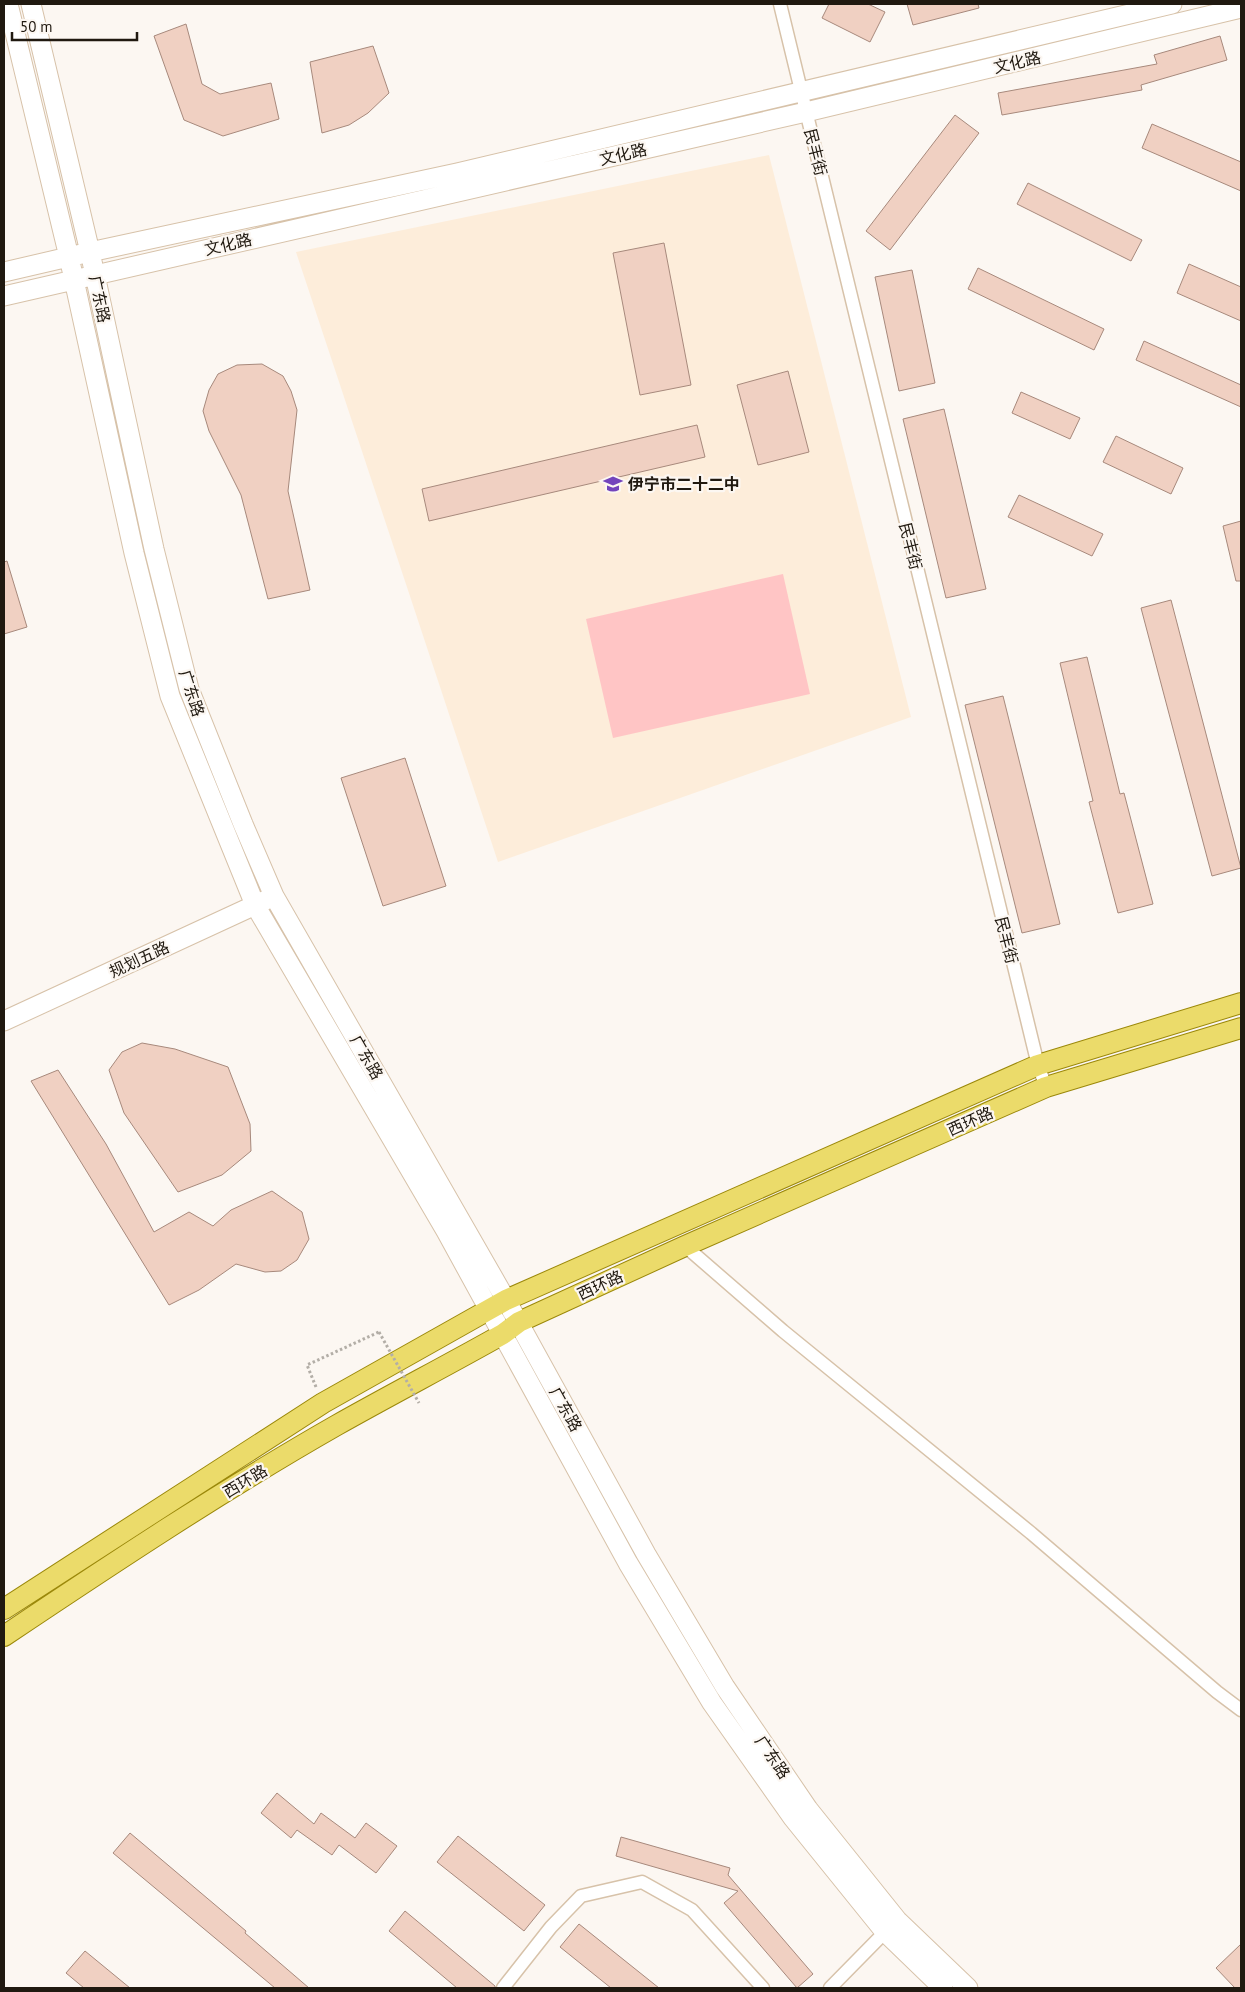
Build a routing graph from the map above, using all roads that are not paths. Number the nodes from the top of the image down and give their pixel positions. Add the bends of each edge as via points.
1 (8, 4) edge
2 (31, 4) edge
3 (780, 4) edge
4 (1172, 4) edge
5 (1241, 8) edge
6 (802, 92) junction
7 (806, 112) junction
8 (90, 252) junction
9 (69, 257) junction
10 (4, 272) edge
11 (94, 275) junction
12 (74, 280) junction
13 (4, 296) edge
14 (274, 896) junction
15 (255, 905) junction
16 (1241, 1003) edge
17 (4, 1021) edge
18 (1241, 1028) edge
19 (1038, 1064) junction
20 (1046, 1087) junction
21 (685, 1246) junction
22 (498, 1304) junction
23 (511, 1328) junction
24 (4, 1609) edge
25 (4, 1636) edge
26 (1241, 1710) edge
27 (891, 1926) junction
28 (503, 1988) edge
29 (763, 1988) edge
30 (830, 1988) edge
31 (943, 1988) edge
32 (968, 1988) edge

1 - 9 street, 广东路
2 - 8 street, 广东路
3 - 6 street, 民丰街
4 - 6 street, 文化路
5 - 7 street, 文化路
6 - 7 street, 民丰街
6 - 8 street, 文化路 via 457,173
7 - 11 street, 文化路
7 - 19 street, 民丰街
8 - 9 street, 文化路
8 - 11 street, 广东路
9 - 10 street, 文化路
9 - 12 street, 广东路
11 - 12 street, 文化路
11 - 14 street, 广东路 via 154,549 189,689
12 - 13 street, 文化路
12 - 15 street, 广东路 via 134,553 170,696
14 - 15 street, 规划五路
14 - 22 street, 广东路
15 - 17 street, 规划五路
15 - 22 street, 广东路 via 446,1231
16 - 19 main road, 西环路
18 - 20 main road, 西环路
19 - 20 street, 民丰街
19 - 22 main road, 西环路
20 - 21 main road, 西环路
21 - 23 main road, 西环路
21 - 26 street via 782,1331 1031,1533
22 - 23 street, 广东路
22 - 24 main road, 西环路 via 324,1404
23 - 25 main road, 西环路 via 336,1426 237,1486 118,1559
23 - 27 street, 广东路 via 628,1563 712,1703 793,1818
27 - 30 street
27 - 31 street, 广东路
27 - 32 street, 广东路
28 - 29 street via 551,1927 581,1896 642,1882 692,1910

